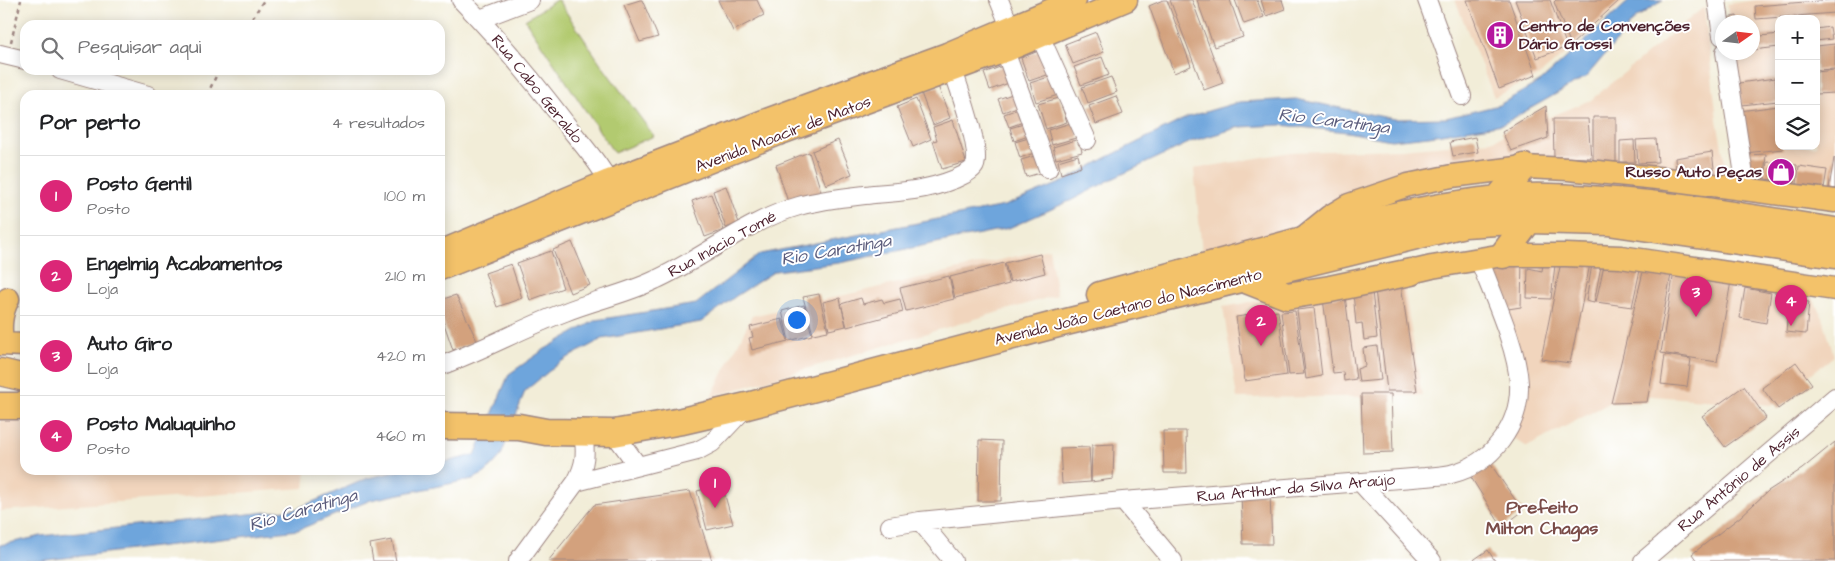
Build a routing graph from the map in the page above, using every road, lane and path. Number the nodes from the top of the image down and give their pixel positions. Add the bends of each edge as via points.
1 (21, 0) edge
2 (264, 0) edge
3 (461, 0) edge
4 (530, 0) edge
5 (999, 0) edge
6 (1126, 0) edge
7 (1427, 0) edge
8 (1717, 0) edge
9 (1061, 3) edge
10 (1719, 15) edge
11 (480, 19) junction
12 (251, 20) edge
13 (1010, 27) junction
14 (1040, 36) junction
15 (1005, 51) junction
16 (4, 55) edge
17 (20, 59) edge
18 (1726, 60) edge
19 (950, 63) junction
20 (78, 75) edge
21 (217, 75) edge
22 (130, 90) edge
23 (209, 90) edge
24 (1462, 96) dead end
25 (1087, 140) dead end
26 (1524, 167) junction
27 (1048, 169) dead end
28 (1746, 188) junction
29 (613, 190) junction
30 (1497, 200) junction
31 (1835, 201) edge
32 (1380, 219) junction
33 (1529, 220) junction
34 (1741, 229) junction
35 (1835, 231) edge
36 (1302, 239) junction
37 (1388, 244) junction
38 (445, 250) edge
39 (1835, 255) edge
40 (1491, 257) junction
41 (445, 266) edge
42 (1411, 272) junction
43 (1241, 278) junction
44 (1835, 290) edge
45 (11, 300) edge
46 (1, 344) edge
47 (20, 345) edge
48 (445, 364) edge
49 (0, 372) edge
50 (20, 377) edge
51 (1835, 397) edge
52 (0, 406) edge
53 (20, 406) edge
54 (747, 406) junction
55 (546, 425) junction
56 (445, 426) edge
57 (614, 432) junction
58 (583, 433) junction
59 (638, 466) junction
60 (576, 482) junction
61 (1361, 483) junction
62 (1123, 501) junction
63 (920, 521) junction
64 (890, 526) dead end
65 (518, 561) edge
66 (952, 561) edge
67 (1173, 561) edge
68 (1432, 561) edge
69 (1643, 561) edge

1 - 16 path
2 - 12 path
3 - 11 street, Rua Cabo Geraldo
4 - 11 street
5 - 13 street
6 - 14 main road, Avenida Moacir de Matos
7 - 24 street
8 - 10 street
9 - 13 main road, Avenida Moacir de Matos
11 - 29 street, Rua Cabo Geraldo via 541,91
13 - 19 main road, Avenida Moacir de Matos
14 - 15 main road, Avenida Moacir de Matos
14 - 25 street
15 - 19 main road, Avenida Moacir de Matos
15 - 27 street
16 - 17 street
18 - 28 street
19 - 29 main road, Avenida Moacir de Matos via 781,132
19 - 48 street, Rua Inácio Tomé via 977,157 975,167 966,174 941,185 908,192 830,199 773,214 655,280 566,312
20 - 22 street
21 - 23 path
26 - 28 main road, Avenida João Caetano do Nascimento
26 - 30 highway
26 - 36 main road, Avenida João Caetano do Nascimento via 1408,184 1349,205
28 - 31 main road, Avenida João Caetano do Nascimento
29 - 38 main road, Avenida Moacir de Matos
29 - 41 main road, Avenida Moacir de Matos
30 - 32 highway, Avenida João Caetano do Nascimento
30 - 34 highway, Avenida João Caetano do Nascimento via 1567,197 1706,210
32 - 36 highway, Avenida João Caetano do Nascimento
32 - 37 highway
33 - 34 highway, Avenida João Caetano do Nascimento
33 - 37 highway, Avenida João Caetano do Nascimento via 1465,224
33 - 40 highway
34 - 35 highway
34 - 39 highway
36 - 55 highway, Avenida João Caetano do Nascimento via 714,402
37 - 42 highway via 1394,259
37 - 43 highway, Avenida João Caetano do Nascimento
40 - 42 main road
40 - 44 main road via 1621,257
40 - 61 street, Rua Arthur da Silva Araújo via 1519,383 1517,406 1509,428 1498,447 1480,461 1453,473
42 - 43 highway via 1287,296
43 - 54 highway, Avenida João Caetano do Nascimento
45 - 46 main road via 2,311
46 - 47 main road
49 - 50 highway
51 - 69 street, Rua Antônio de Assis
52 - 53 highway
54 - 57 highway, Avenida João Caetano do Nascimento
54 - 59 street via 707,446 687,455
55 - 56 highway, Avenida João Caetano do Nascimento via 535,418 519,427
55 - 58 highway, Avenida João Caetano do Nascimento
57 - 58 highway, Avenida João Caetano do Nascimento
57 - 59 street
58 - 60 street via 586,457
59 - 60 street
60 - 65 street
61 - 62 street, Rua Arthur da Silva Araújo
61 - 68 street
62 - 63 street, Rua Arthur da Silva Araújo
62 - 67 street
63 - 64 street, Rua Arthur da Silva Araújo
63 - 66 street

